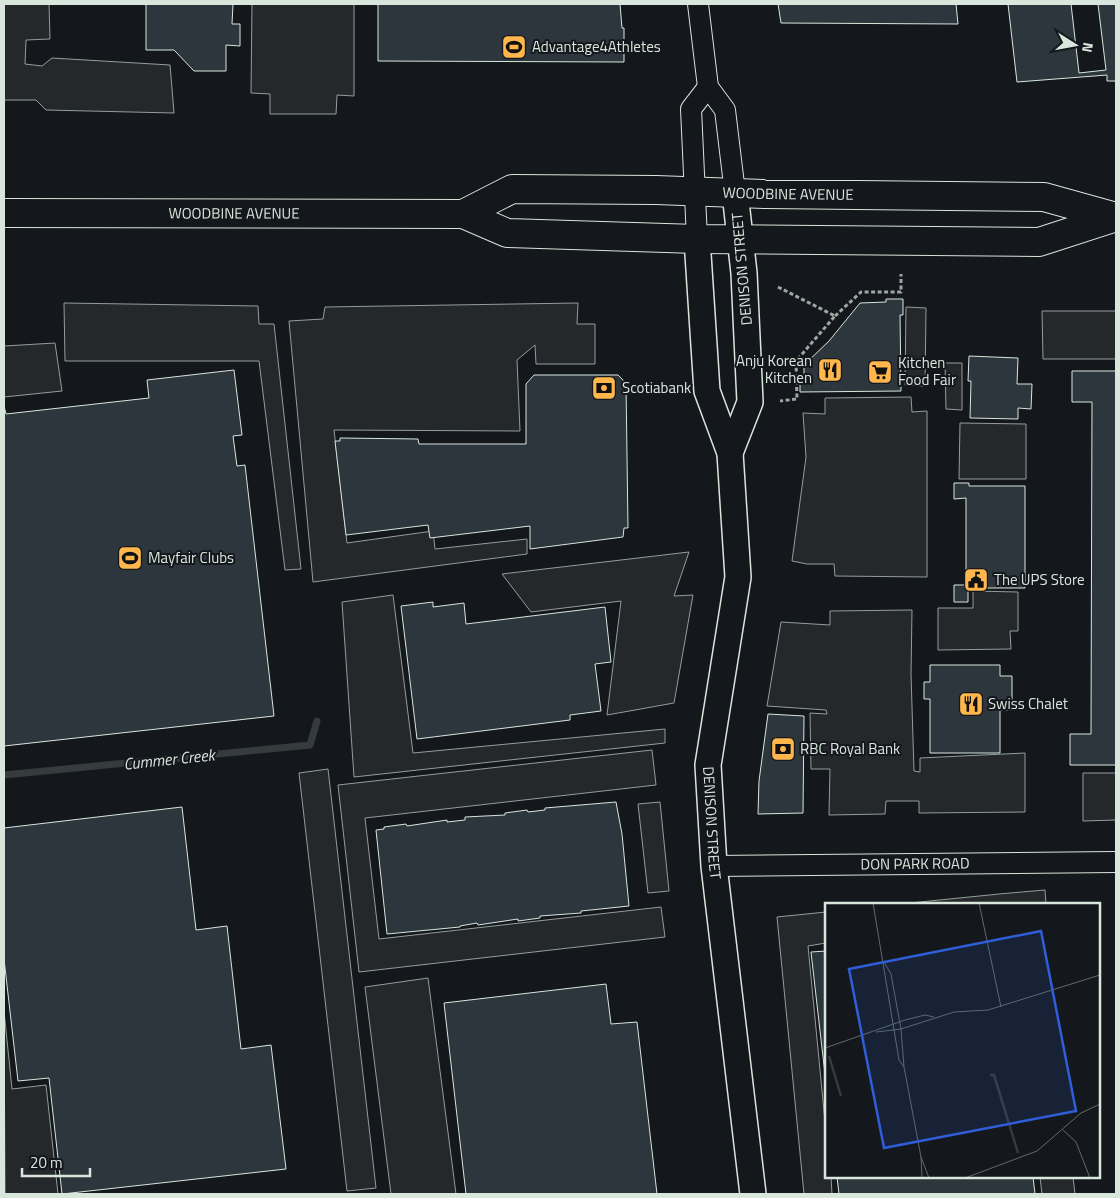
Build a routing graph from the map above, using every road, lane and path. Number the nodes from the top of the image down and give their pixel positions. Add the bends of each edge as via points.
1 (698, 4) edge
2 (708, 86) junction
3 (696, 191) junction
4 (735, 193) junction
5 (4, 214) edge
6 (463, 214) junction
7 (1116, 217) edge
8 (697, 239) junction
9 (741, 240) junction
10 (901, 274) dead end
11 (778, 287) dead end
12 (835, 316) junction
13 (780, 400) dead end
14 (730, 453) junction
15 (1116, 862) edge
16 (714, 866) junction
17 (754, 1194) edge

1 - 2 street, DENISON STREET
2 - 3 street, DENISON STREET via 691,109
2 - 4 street, DENISON STREET via 726,110
3 - 4 main road, WOODBINE AVENUE
3 - 6 main road, WOODBINE AVENUE via 512,189
3 - 8 street, DENISON STREET
4 - 7 main road, WOODBINE AVENUE via 1044,197
4 - 9 street, DENISON STREET
5 - 6 main road, WOODBINE AVENUE
6 - 8 main road, WOODBINE AVENUE via 507,233
7 - 9 main road, WOODBINE AVENUE via 1039,242
8 - 9 main road, WOODBINE AVENUE
8 - 14 street, DENISON STREET via 707,391
9 - 14 street, DENISON STREET via 750,402
10 - 12 path via 901,292 861,292
11 - 12 path
12 - 13 path via 796,361 798,399
14 - 16 street, DENISON STREET via 738,577 708,765
15 - 16 street, DON PARK ROAD
16 - 17 street, DENISON STREET

